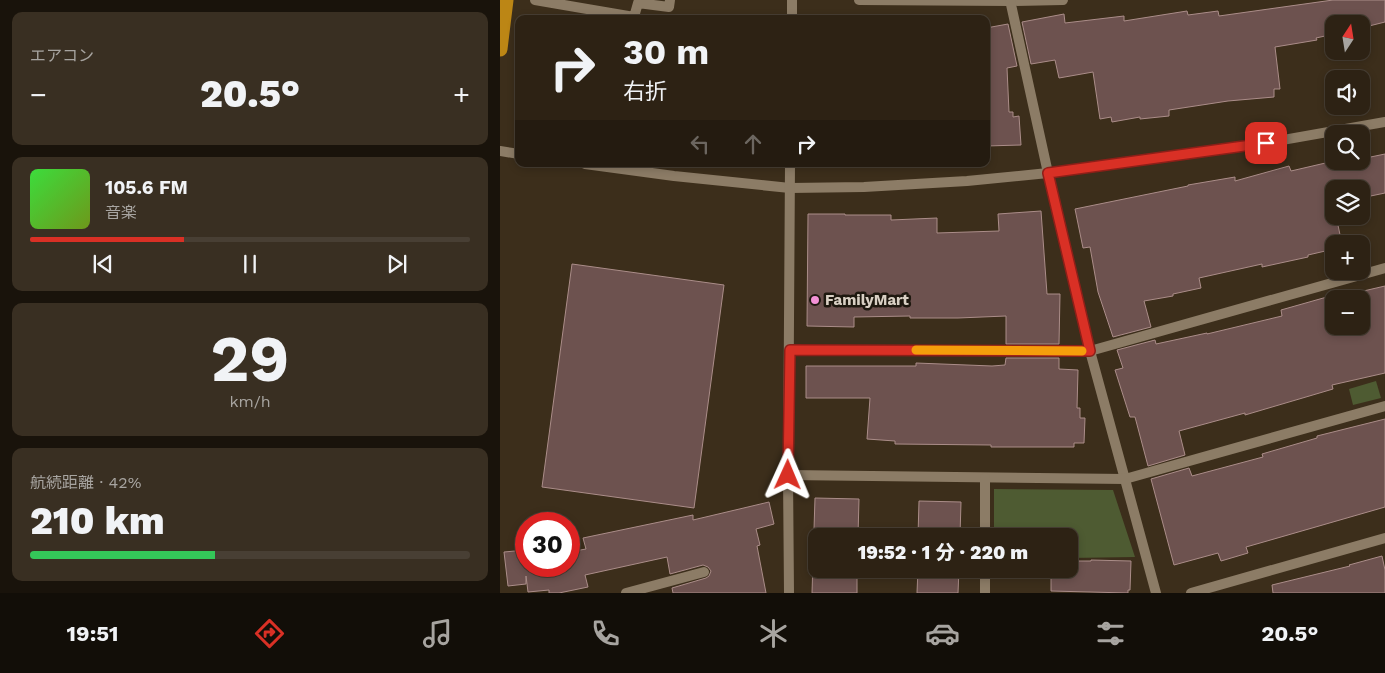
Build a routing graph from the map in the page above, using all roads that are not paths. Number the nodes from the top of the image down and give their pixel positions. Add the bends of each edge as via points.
1 (506, 0) edge
2 (535, 0) edge
3 (670, 0) edge
4 (792, 0) edge
5 (859, 0) edge
6 (1062, 0) edge
7 (1010, 1) edge
8 (618, 15) edge
9 (635, 15) edge
10 (792, 15) edge
11 (500, 49) edge
12 (1385, 122) edge
13 (500, 151) edge
14 (515, 153) edge
15 (620, 167) edge
16 (790, 167) edge
17 (1048, 173) junction
18 (790, 188) junction
19 (1385, 268) edge
20 (790, 350) junction
21 (1090, 351) junction
22 (1385, 406) edge
23 (788, 475) junction
24 (985, 478) junction
25 (1125, 479) junction
26 (985, 528) edge
27 (1385, 538) edge
28 (704, 572) dead end
29 (985, 578) edge
30 (626, 593) edge
31 (789, 593) edge
32 (985, 593) edge
33 (1156, 593) edge
34 (1191, 593) edge

1 - 11 highway
2 - 8 street
3 - 9 street via 669,8 638,3
4 - 10 street
5 - 7 street
6 - 7 street
7 - 17 street
12 - 17 street via 1266,143
13 - 14 street
15 - 18 street
16 - 18 street
17 - 18 street via 864,187
17 - 21 street
18 - 20 street
19 - 21 street
20 - 21 street
20 - 23 street
21 - 25 street
22 - 25 street
23 - 24 street
23 - 31 street
24 - 25 street
24 - 26 street
25 - 33 street
27 - 34 street
28 - 30 street
29 - 32 street

